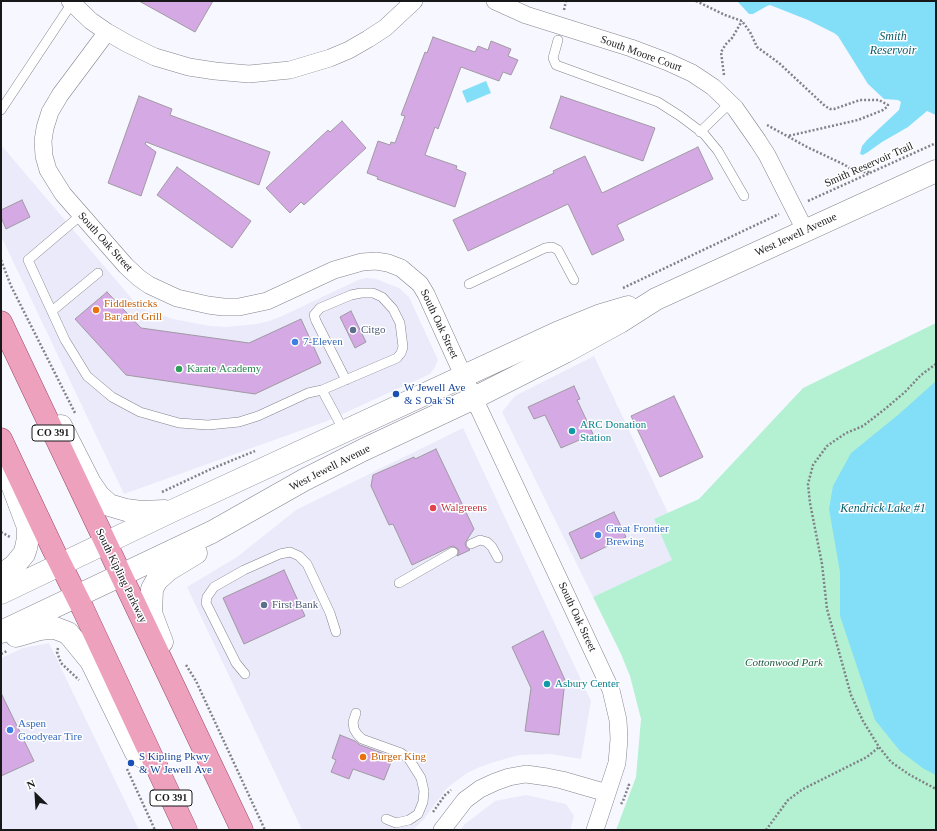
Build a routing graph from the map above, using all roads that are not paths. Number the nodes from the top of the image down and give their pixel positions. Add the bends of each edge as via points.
1 (414, 1) edge
2 (495, 1) edge
3 (71, 2) edge
4 (107, 32) junction
5 (558, 40) dead end
6 (727, 100) junction
7 (1, 110) edge
8 (700, 132) junction
9 (936, 171) edge
10 (744, 196) dead end
11 (81, 215) junction
12 (805, 230) junction
13 (98, 273) dead end
14 (574, 280) dead end
15 (469, 284) dead end
16 (656, 299) junction
17 (52, 311) junction
18 (1, 322) edge
19 (16, 355) junction
20 (464, 376) junction
21 (346, 380) junction
22 (322, 390) junction
23 (474, 398) junction
24 (344, 431) junction
25 (1, 439) edge
26 (1, 454) edge
27 (284, 492) junction
28 (172, 511) junction
29 (105, 544) junction
30 (471, 544) dead end
31 (453, 552) dead end
32 (498, 558) dead end
33 (61, 565) junction
34 (1, 575) edge
35 (120, 575) junction
36 (399, 583) dead end
37 (1, 593) edge
38 (76, 596) junction
39 (1, 632) edge
40 (336, 632) dead end
41 (1, 640) edge
42 (245, 674) dead end
43 (356, 713) dead end
44 (200, 742) junction
45 (156, 765) junction
46 (607, 793) junction
47 (386, 819) dead end
48 (186, 830) edge
49 (242, 830) edge
50 (442, 830) edge
51 (595, 830) edge

1 - 4 street via 385,28 349,50 309,65 268,73 230,73 189,67 155,57
2 - 6 street, South Moore Court via 526,15 668,62 703,80
3 - 4 street
3 - 7 lane
4 - 11 street, South Oak Street via 50,112 43,141 48,170 63,194
5 - 8 lane via 553,58 556,65 658,102
6 - 8 lane
6 - 12 street, South Moore Court via 745,121 767,155
8 - 10 lane via 718,151
9 - 12 main road, West Jewell Avenue
11 - 17 lane via 28,260
11 - 20 street, South Oak Street via 126,266 149,285 177,298 208,305 253,305 334,270 362,262 376,261 401,268 420,284 426,294
12 - 16 main road, West Jewell Avenue
13 - 17 lane
14 - 15 lane via 558,250 552,247
16 - 20 main road, West Jewell Avenue via 583,322
16 - 23 main road, West Jewell Avenue via 597,335
17 - 22 lane via 65,340 87,376 112,397 140,412 179,423 208,425 239,422 308,393
18 - 19 main road, South Kipling Parkway / CO 391
19 - 28 main road via 67,436 99,496 109,505 126,510
19 - 29 main road, South Kipling Parkway / CO 391
20 - 23 street, South Oak Street
20 - 24 main road, West Jewell Avenue
21 - 21 lane via 397,358 403,347 400,323 393,309 382,297 373,293 351,295 320,308 314,314
21 - 22 lane
22 - 24 lane
23 - 27 main road, West Jewell Avenue via 363,450
23 - 46 street, South Oak Street via 611,690 618,720 619,739 616,763
24 - 28 main road, West Jewell Avenue
25 - 33 main road, CO 391
26 - 34 main road via 28,527 24,554 14,566
27 - 35 main road, West Jewell Avenue via 212,532
27 - 44 main road via 250,520 168,570 152,589 151,613 155,626
28 - 29 main road, West Jewell Avenue
29 - 33 main road, West Jewell Avenue
29 - 35 main road, South Kipling Parkway / CO 391
30 - 32 lane via 480,540 487,542
31 - 36 lane
33 - 37 main road, West Jewell Avenue
33 - 38 main road, CO 391
35 - 38 main road, West Jewell Avenue
35 - 44 main road, South Kipling Parkway / CO 391
38 - 39 main road, West Jewell Avenue
38 - 45 main road, CO 391
40 - 42 lane via 307,564 299,556 290,552 280,554 244,570 214,587 206,603 236,663
41 - 45 main road via 40,629 55,628 68,633 90,661 136,753
43 - 47 lane via 354,729 362,740 401,753 409,759 421,778 424,791 418,814 409,820 396,823
44 - 49 main road, South Kipling Parkway / CO 391
45 - 48 main road, CO 391
46 - 50 street via 547,777 526,774 510,777 480,789 465,800
46 - 51 street, South Oak Street

